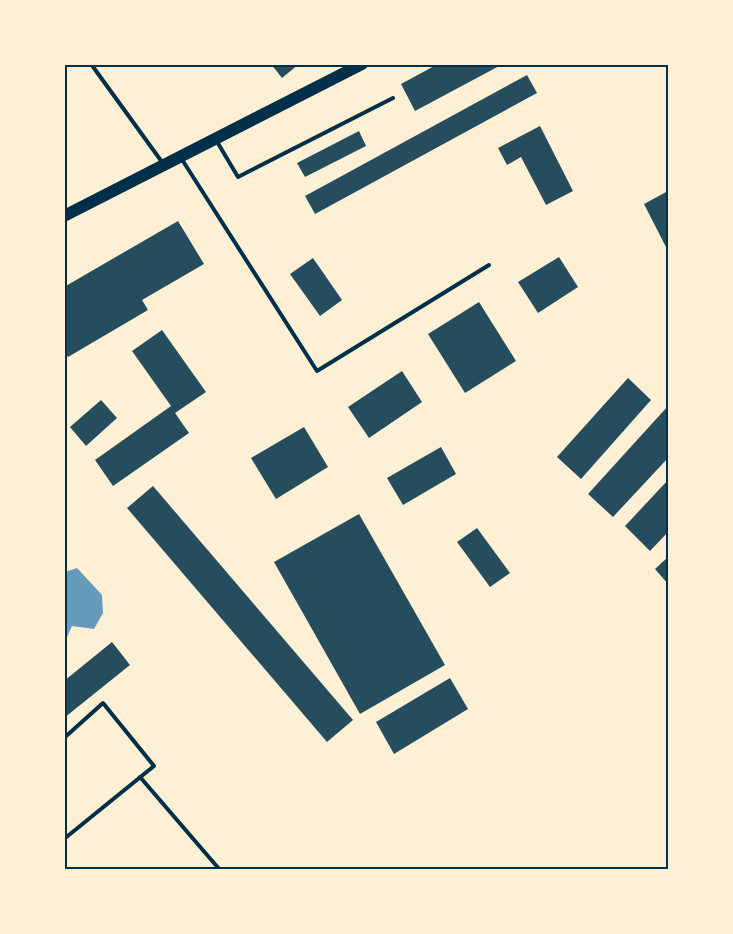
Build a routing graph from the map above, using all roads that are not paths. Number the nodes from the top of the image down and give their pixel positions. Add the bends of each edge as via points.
1 (92, 64) edge
2 (362, 64) edge
3 (393, 98) dead end
4 (215, 140) junction
5 (180, 157) junction
6 (164, 165) junction
7 (64, 216) edge
8 (489, 265) dead end
9 (64, 738) edge
10 (141, 777) junction
11 (64, 839) edge
12 (220, 870) edge

1 - 6 lane
2 - 4 main road
3 - 4 lane via 238,177
4 - 5 main road
5 - 6 main road
5 - 8 lane via 317,372
6 - 7 main road
9 - 10 lane via 103,704 154,766
10 - 11 lane
10 - 12 lane

